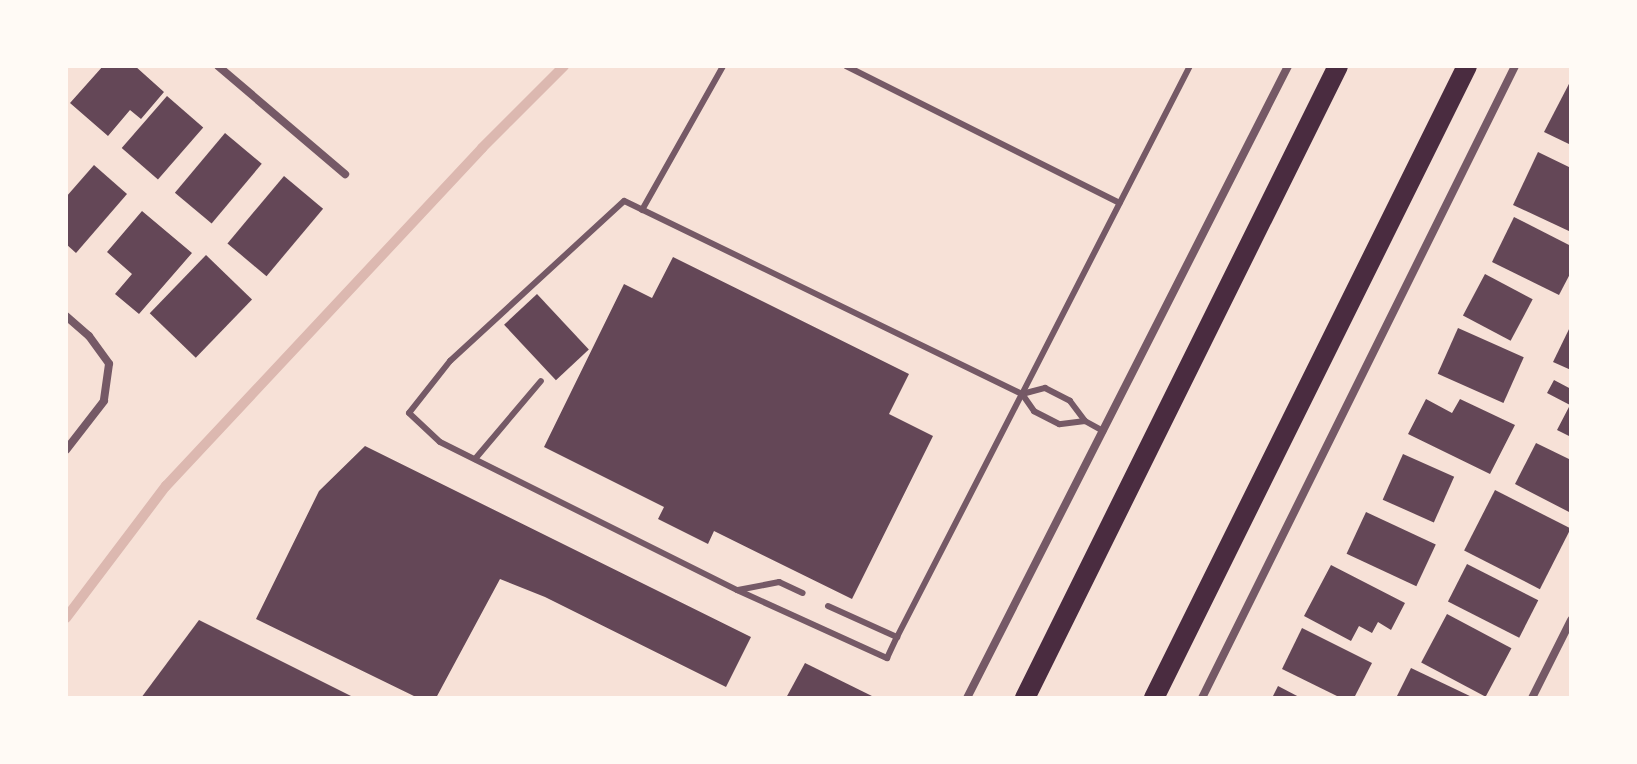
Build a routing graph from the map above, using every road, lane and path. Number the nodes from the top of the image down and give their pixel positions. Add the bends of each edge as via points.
1 (218, 66) edge
2 (723, 66) edge
3 (846, 66) edge
4 (1190, 66) edge
5 (1288, 66) edge
6 (1338, 66) edge
7 (1467, 66) edge
8 (1515, 66) edge
9 (345, 174) dead end
10 (1120, 203) junction
11 (642, 210) junction
12 (66, 316) edge
13 (541, 381) dead end
14 (1022, 394) junction
15 (1085, 421) junction
16 (1103, 431) junction
17 (66, 450) edge
18 (475, 459) junction
19 (737, 590) junction
20 (803, 593) dead end
21 (828, 606) dead end
22 (1571, 620) edge
23 (897, 637) junction
24 (967, 698) edge
25 (1025, 698) edge
26 (1154, 698) edge
27 (1202, 698) edge
28 (1532, 698) edge

1 - 9 street
2 - 11 lane
3 - 10 lane
4 - 10 lane
5 - 16 street
6 - 25 main road
7 - 26 main road
8 - 27 street
10 - 14 lane
11 - 14 lane
11 - 18 lane via 624,201 450,361 409,413 440,442
12 - 17 street via 109,364 104,401
13 - 18 lane
14 - 15 lane via 1034,411 1059,424
14 - 15 lane via 1045,388 1070,401
14 - 23 lane
15 - 16 lane
16 - 24 street
18 - 19 lane
19 - 20 lane via 779,582
19 - 23 lane via 887,658
21 - 23 lane
22 - 28 street

